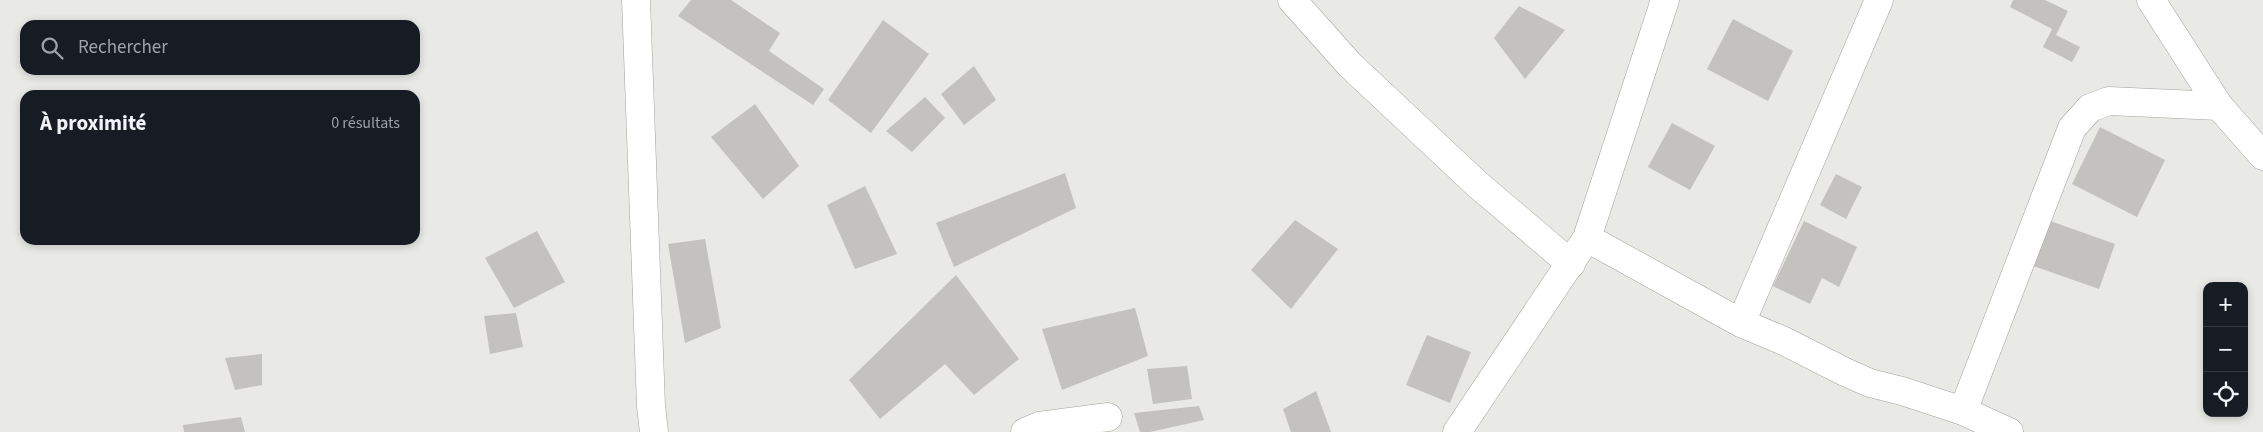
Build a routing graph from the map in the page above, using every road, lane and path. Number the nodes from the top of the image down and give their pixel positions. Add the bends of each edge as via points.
1 (1292, 0) edge
2 (1665, 0) edge
3 (1879, 0) edge
4 (2151, 0) edge
5 (640, 6) edge
6 (2218, 106) junction
7 (2263, 156) edge
8 (1587, 238) junction
9 (1571, 264) junction
10 (1741, 323) junction
11 (1962, 411) junction
12 (1108, 417) dead end
13 (654, 432) edge
14 (1025, 432) edge
15 (1457, 432) edge
16 (2009, 432) edge

1 - 9 street via 1364,78 1477,184
2 - 8 street
3 - 10 street
4 - 6 street
5 - 13 street via 650,396
6 - 7 street
6 - 11 street via 2109,101 2090,108 2072,128
8 - 9 street
8 - 10 street
9 - 15 street
10 - 11 street via 1870,383
11 - 16 street
12 - 14 street via 1039,426

